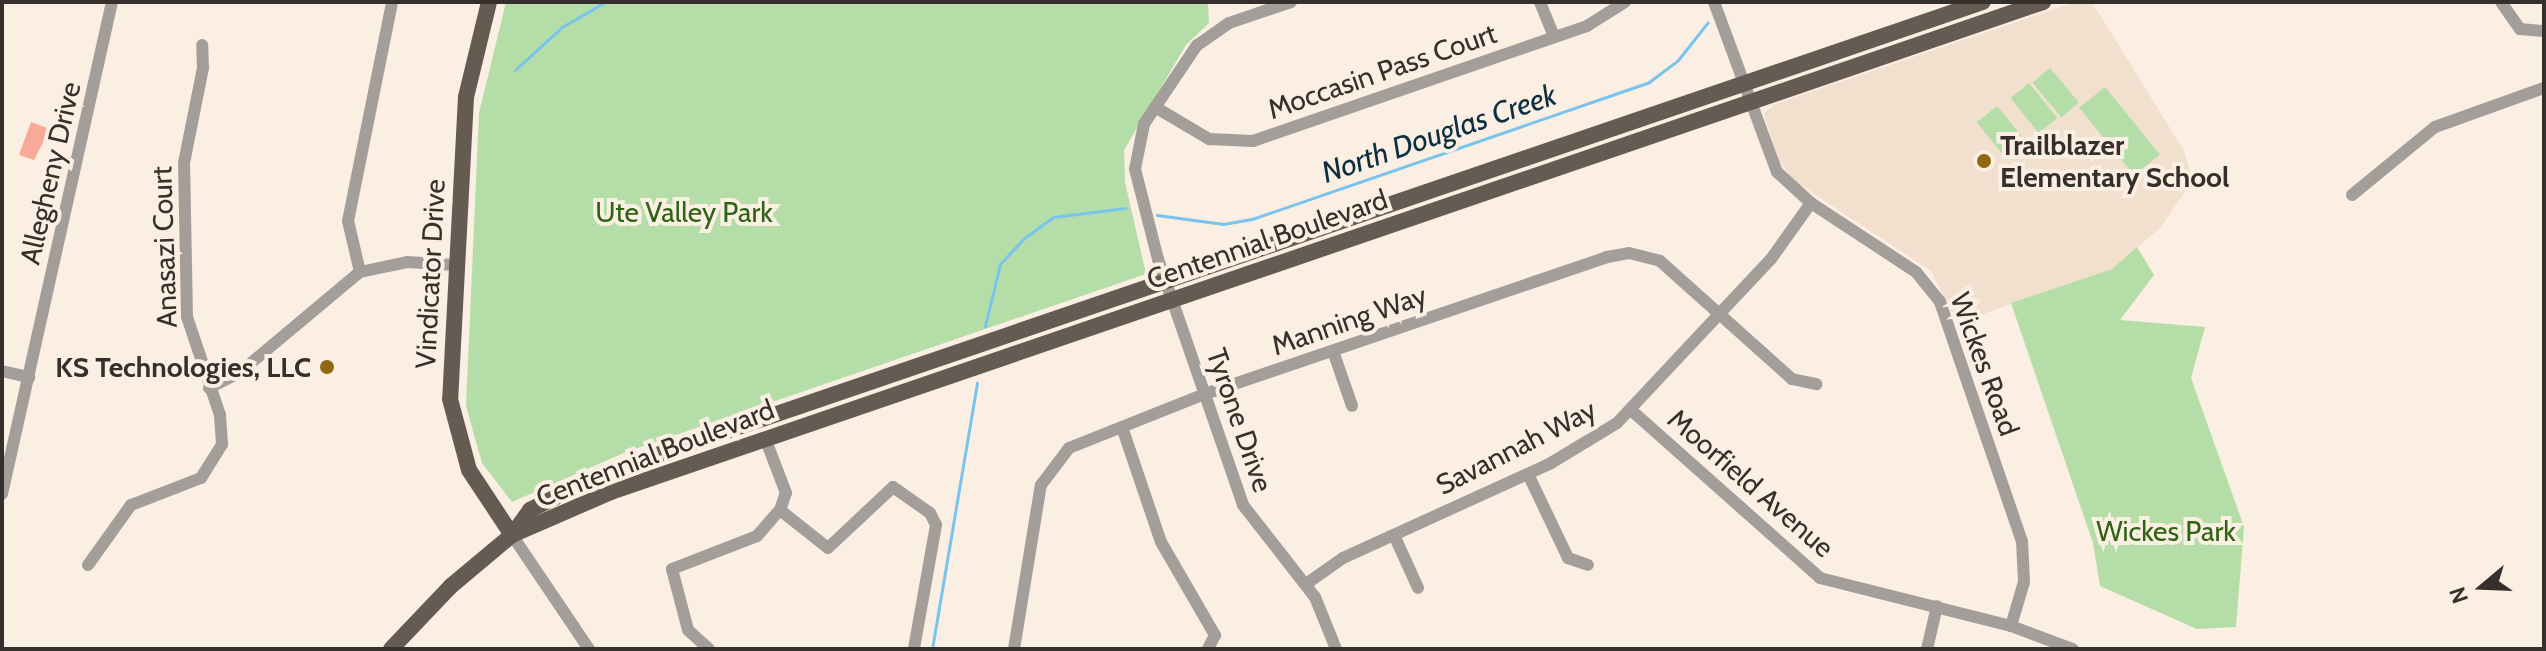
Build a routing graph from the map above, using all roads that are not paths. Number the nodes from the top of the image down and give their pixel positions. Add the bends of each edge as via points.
1 (112, 2) edge
2 (392, 2) edge
3 (489, 2) edge
4 (1291, 2) edge
5 (1540, 2) edge
6 (1625, 2) edge
7 (1714, 2) edge
8 (1983, 2) edge
9 (2043, 2) edge
10 (2501, 2) edge
11 (2544, 31) edge
12 (1554, 37) junction
13 (202, 45) dead end
14 (1741, 83) junction
15 (2544, 88) edge
16 (1747, 101) junction
17 (1155, 107) junction
18 (2352, 195) dead end
19 (1811, 203) junction
20 (455, 265) junction
21 (360, 272) junction
22 (1165, 279) junction
23 (1173, 299) junction
24 (1722, 314) junction
25 (1333, 351) junction
26 (2, 371) edge
27 (29, 377) junction
28 (1816, 384) dead end
29 (209, 388) junction
30 (1205, 394) junction
31 (1352, 406) dead end
32 (1631, 410) junction
33 (1122, 427) junction
34 (765, 438) junction
35 (1528, 474) junction
36 (2, 494) edge
37 (780, 510) junction
38 (512, 535) junction
39 (1394, 535) junction
40 (88, 565) dead end
41 (1588, 565) dead end
42 (1306, 584) junction
43 (1418, 588) dead end
44 (1937, 606) junction
45 (2011, 626) junction
46 (391, 649) edge
47 (589, 649) edge
48 (709, 649) edge
49 (914, 649) edge
50 (1014, 649) edge
51 (1208, 649) edge
52 (1336, 649) edge
53 (1927, 649) edge
54 (2073, 649) edge

1 - 27 street, Allegheny Drive
2 - 21 street via 348,221
3 - 20 main road, Vindicator Drive via 466,97
4 - 17 street, Tyrone Drive via 1206,36
5 - 12 street
6 - 12 street, Moccasin Pass Court via 1598,22
7 - 14 street, Wickes Road
8 - 14 main road, Centennial Boulevard
9 - 16 main road, Centennial Boulevard
10 - 11 street via 2513,24
12 - 17 street, Moccasin Pass Court via 1239,143 1194,134
13 - 29 street, Anasazi Court via 183,187 187,317
14 - 16 street, Wickes Road
14 - 22 main road, Centennial Boulevard
15 - 18 street via 2435,127
16 - 19 street, Wickes Road via 1770,163
16 - 23 main road, Centennial Boulevard
17 - 22 street, Tyrone Drive via 1138,138 1135,169
19 - 24 street, Savannah Way
19 - 45 street, Wickes Road via 1906,264 1940,302 2022,541 2024,582
20 - 21 street via 407,262
20 - 38 main road, Vindicator Drive via 455,430 469,470
21 - 29 street via 239,373
22 - 23 street, Tyrone Drive
22 - 38 main road, Centennial Boulevard via 604,473 530,510
23 - 30 street, Tyrone Drive
23 - 34 main road, Centennial Boulevard
24 - 25 street, Manning Way via 1660,261 1619,254
24 - 28 street, Manning Way via 1792,379
24 - 32 street, Savannah Way
25 - 30 street, Manning Way
25 - 31 street
26 - 27 street
27 - 36 street, Allegheny Drive
29 - 40 street, Anasazi Court via 222,429 210,468 192,483 151,493 131,505
30 - 33 street, Manning Way
30 - 42 street, Tyrone Drive via 1247,513
32 - 35 street, Savannah Way
32 - 44 street, Moorfield Avenue via 1810,572 1847,589
33 - 50 street, Manning Way via 1069,448 1046,474
33 - 51 street via 1161,542 1215,635
34 - 37 street via 786,493
34 - 38 main road, Centennial Boulevard via 611,492
35 - 39 street, Savannah Way
35 - 41 street via 1568,558
37 - 48 street via 757,536 672,569 688,630
37 - 49 street via 828,548 893,487 930,513 936,525
38 - 46 main road, Centennial Boulevard via 451,586
38 - 47 street
39 - 42 street, Savannah Way
39 - 43 street
42 - 52 street, Tyrone Drive
44 - 45 street, Moorfield Avenue
44 - 53 street
45 - 54 street, Moorfield Avenue

